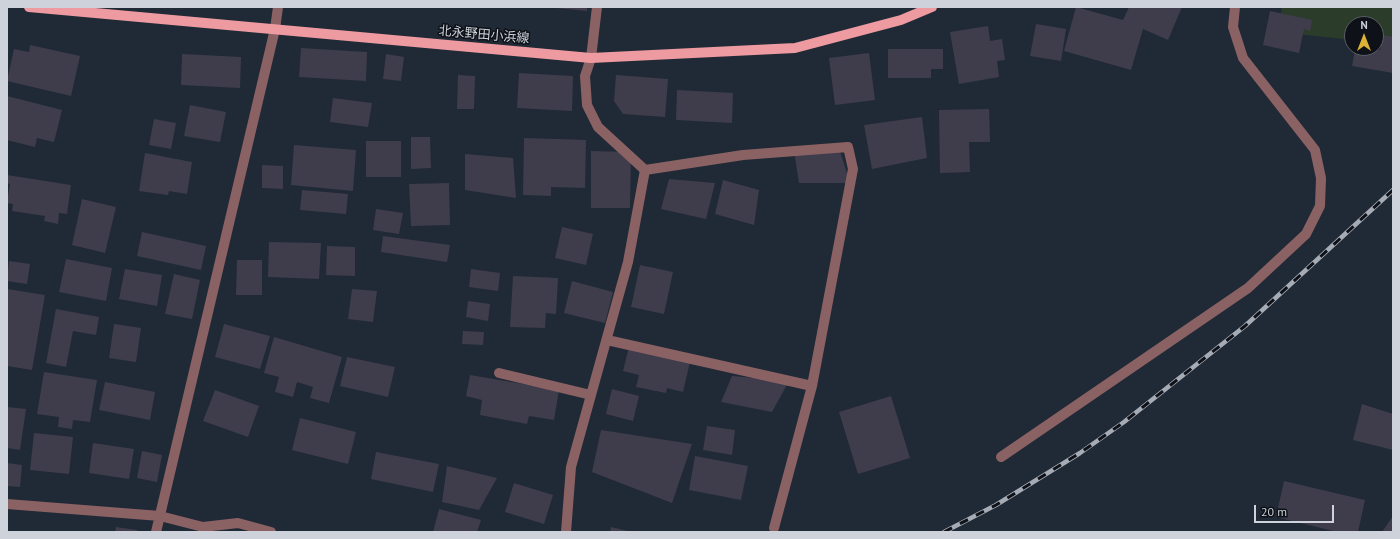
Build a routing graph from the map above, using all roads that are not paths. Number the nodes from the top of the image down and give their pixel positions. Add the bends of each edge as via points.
1 (29, 7) edge
2 (278, 7) edge
3 (597, 7) edge
4 (932, 7) edge
5 (1235, 7) edge
6 (275, 29) junction
7 (591, 58) junction
8 (645, 170) junction
9 (607, 340) junction
10 (499, 373) dead end
11 (812, 386) junction
12 (591, 395) junction
13 (1001, 457) dead end
14 (7, 504) edge
15 (160, 516) junction
16 (774, 528) dead end
17 (156, 532) edge
18 (271, 532) edge
19 (566, 532) edge

1 - 6 main road, 北永野田小浜線
2 - 6 street
3 - 7 street
4 - 7 main road, 北永野田小浜線 via 901,20 795,48
5 - 13 street via 1234,27 1243,58 1315,150 1321,178 1320,206 1306,234 1248,288
6 - 7 main road, 北永野田小浜線
6 - 15 street
7 - 8 street via 585,76 587,105 598,127
8 - 9 street via 628,262
8 - 11 street via 743,155 848,147 853,169
9 - 11 street
9 - 12 street
10 - 12 street
11 - 16 street
12 - 19 street via 571,467
14 - 15 street
15 - 17 street
15 - 18 street via 203,527 238,523

